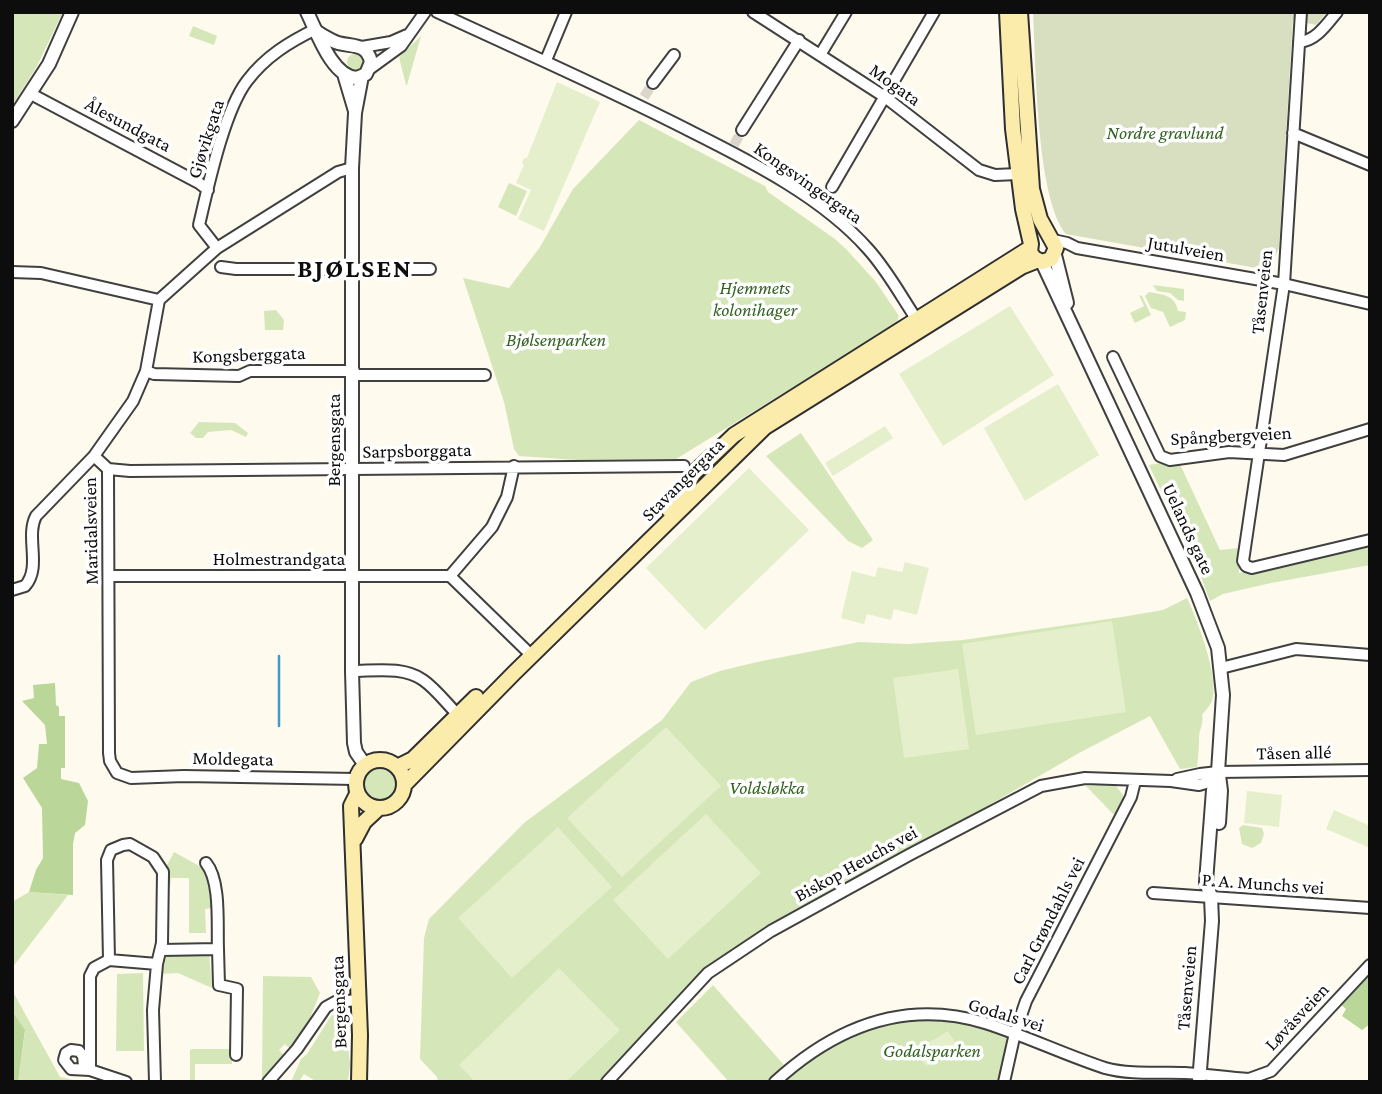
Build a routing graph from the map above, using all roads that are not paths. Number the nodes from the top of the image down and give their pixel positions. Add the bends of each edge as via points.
1 (72, 12) edge
2 (307, 12) edge
3 (425, 12) edge
4 (438, 12) edge
5 (566, 12) edge
6 (754, 12) edge
7 (846, 12) edge
8 (934, 12) edge
9 (1007, 12) edge
10 (1020, 12) edge
11 (1301, 12) edge
12 (1337, 12) edge
13 (316, 31) junction
14 (410, 34) junction
15 (799, 40) junction
16 (1299, 42) junction
17 (356, 46) junction
18 (674, 55) dead end
19 (820, 55) junction
20 (545, 60) junction
21 (342, 71) junction
22 (365, 73) junction
23 (653, 83) tunnel mouth
24 (31, 94) junction
25 (885, 97) junction
26 (355, 113) junction
27 (12, 121) edge
28 (742, 130) tunnel mouth
29 (1293, 133) junction
30 (1370, 165) edge
31 (352, 168) junction
32 (1018, 174) junction
33 (832, 187) tunnel mouth
34 (208, 190) junction
35 (217, 248) junction
36 (1044, 250) junction
37 (221, 267) dead end
38 (430, 269) dead end
39 (353, 270) junction
40 (12, 272) edge
41 (1284, 284) junction
42 (159, 300) junction
43 (1370, 304) edge
44 (919, 324) junction
45 (1113, 357) dead end
46 (146, 370) junction
47 (354, 373) junction
48 (485, 375) dead end
49 (1370, 429) edge
50 (1259, 454) junction
51 (94, 456) junction
52 (514, 466) junction
53 (693, 468) junction
54 (108, 469) junction
55 (353, 470) junction
56 (706, 485) junction
57 (1370, 540) edge
58 (109, 576) junction
59 (353, 576) junction
60 (450, 576) junction
61 (12, 590) edge
62 (526, 650) junction
63 (1370, 655) edge
64 (1221, 668) junction
65 (352, 671) junction
66 (458, 715) junction
67 (365, 765) junction
68 (397, 766) junction
69 (113, 767) joint
70 (1370, 770) edge
71 (1218, 772) junction
72 (1135, 781) junction
73 (404, 785) junction
74 (357, 787) junction
75 (379, 808) junction
76 (355, 839) junction
77 (206, 863) dead end
78 (1153, 893) dead end
79 (1211, 897) junction
80 (1370, 908) edge
81 (218, 949) junction
82 (161, 950) junction
83 (108, 960) junction
84 (157, 964) junction
85 (1370, 965) edge
86 (358, 1000) junction
87 (1015, 1033) junction
88 (236, 1055) dead end
89 (1199, 1078) edge
90 (359, 1081) edge
91 (126, 1082) edge
92 (155, 1082) edge
93 (268, 1082) edge
94 (607, 1082) edge
95 (775, 1082) edge
96 (1004, 1082) edge

1 - 24 street
2 - 13 street, Bergensgata
3 - 14 street
4 - 20 street, Kongsvingergata
5 - 20 street
6 - 15 street, Mogata
7 - 19 street
8 - 25 street
9 - 32 main road, Uelands gate
10 - 36 main road, Uelands gate via 1032,190
11 - 16 street, Tåsenveien
12 - 16 street via 1320,32
13 - 17 street
13 - 21 street, Bergensgata
13 - 34 street, Gjøvikgata via 273,54 246,82 229,116
14 - 17 street
14 - 22 street via 394,53
15 - 19 street, Mogata
15 - 28 street
16 - 29 street, Tåsenveien
17 - 21 street via 339,56
17 - 22 street via 370,57
18 - 23 street
19 - 25 street, Mogata
20 - 44 street, Kongsvingergata via 642,101 732,148 821,204 868,248
21 - 22 street via 353,78
21 - 26 street, Bergensgata
22 - 26 street, Bergensgata
24 - 27 street
24 - 34 street, Ålesundgata
25 - 32 street, Mogata via 979,170
25 - 33 street
26 - 31 street, Bergensgata
29 - 30 street
29 - 41 street, Tåsenveien
31 - 35 street via 338,172
31 - 39 street, Bergensgata
32 - 36 main road, Uelands gate
34 - 35 street, Gjøvikgata via 199,225
35 - 42 street
36 - 41 street, Jutulveien via 1077,248
36 - 44 main road, Stavangergata
36 - 64 street, Uelands gate via 1061,305 1201,603
37 - 39 street
38 - 39 street
39 - 47 street, Bergensgata
40 - 42 street via 41,273
41 - 43 street, Jutulveien
41 - 50 street, Tåsenveien
42 - 46 street, Maridalsveien
44 - 53 main road, Stavangergata via 734,435
44 - 56 main road, Stavangergata via 765,428
45 - 50 street, Spångbergveien via 1160,456 1170,460 1229,452
46 - 47 street, Kongsberggata via 239,376 250,371
46 - 51 street, Maridalsveien via 133,401
47 - 48 street, Kongsberggata
47 - 55 street, Bergensgata
49 - 50 street, Spångbergveien via 1284,455
50 - 57 street, Tåsenveien via 1242,559 1245,566
51 - 54 street, Maridalsveien
51 - 61 street via 36,516 32,575 25,586
52 - 53 street, Sarpsborggata
52 - 55 street, Sarpsborggata
52 - 60 street via 508,497 492,527
53 - 56 street
53 - 62 main road, Stavangergata via 678,501
54 - 55 street, Sarpsborggata
54 - 58 street, Maridalsveien
55 - 59 street, Bergensgata
56 - 73 main road, Stavangergata
58 - 59 street, Holmestrandgata
58 - 69 street, Maridalsveien via 109,753
59 - 60 street, Holmestrandgata
59 - 65 street, Bergensgata
60 - 62 street
62 - 66 main road, Stavangergata
63 - 64 street via 1296,649
64 - 71 street, Uelands gate via 1224,702
65 - 66 street via 398,671 418,677
65 - 67 street, Bergensgata via 354,743
66 - 68 main road, Stavangergata via 413,759
67 - 68 main road via 384,760
67 - 74 main road
68 - 73 main road
69 - 74 street, Moldegata via 131,778 184,776
70 - 71 street, Tåsen allé
71 - 72 street, Biskop Heuchs vei via 1206,783
71 - 79 street, Tåsenveien via 1221,791
72 - 87 street, Carl Grøndahls vei via 1131,797 1026,1001
72 - 94 street, Biskop Heuchs vei via 1085,778 1041,786 771,931 708,972
73 - 75 main road via 396,803
74 - 75 main road via 366,804
74 - 76 main road, Bergensgata via 351,806
75 - 76 main road
76 - 86 main road, Bergensgata
77 - 81 street via 215,882
78 - 79 street, P. A. Munchs vei
79 - 80 street, P. A. Munchs vei
79 - 89 street, Tåsenveien
81 - 82 street
81 - 88 street via 219,985 237,989
82 - 83 street via 163,872 146,852 123,845 111,850 107,860
82 - 84 street
83 - 84 street
83 - 91 street via 90,976 87,1070
84 - 92 street
85 - 89 street, Løvåsveien via 1271,1071 1249,1079
86 - 90 main road, Bergensgata
86 - 93 street via 326,1007
87 - 89 street, Godals vei via 1108,1069
87 - 95 street, Godals vei via 961,1017 883,1019 828,1042
87 - 96 street, Carl Grøndahls vei

